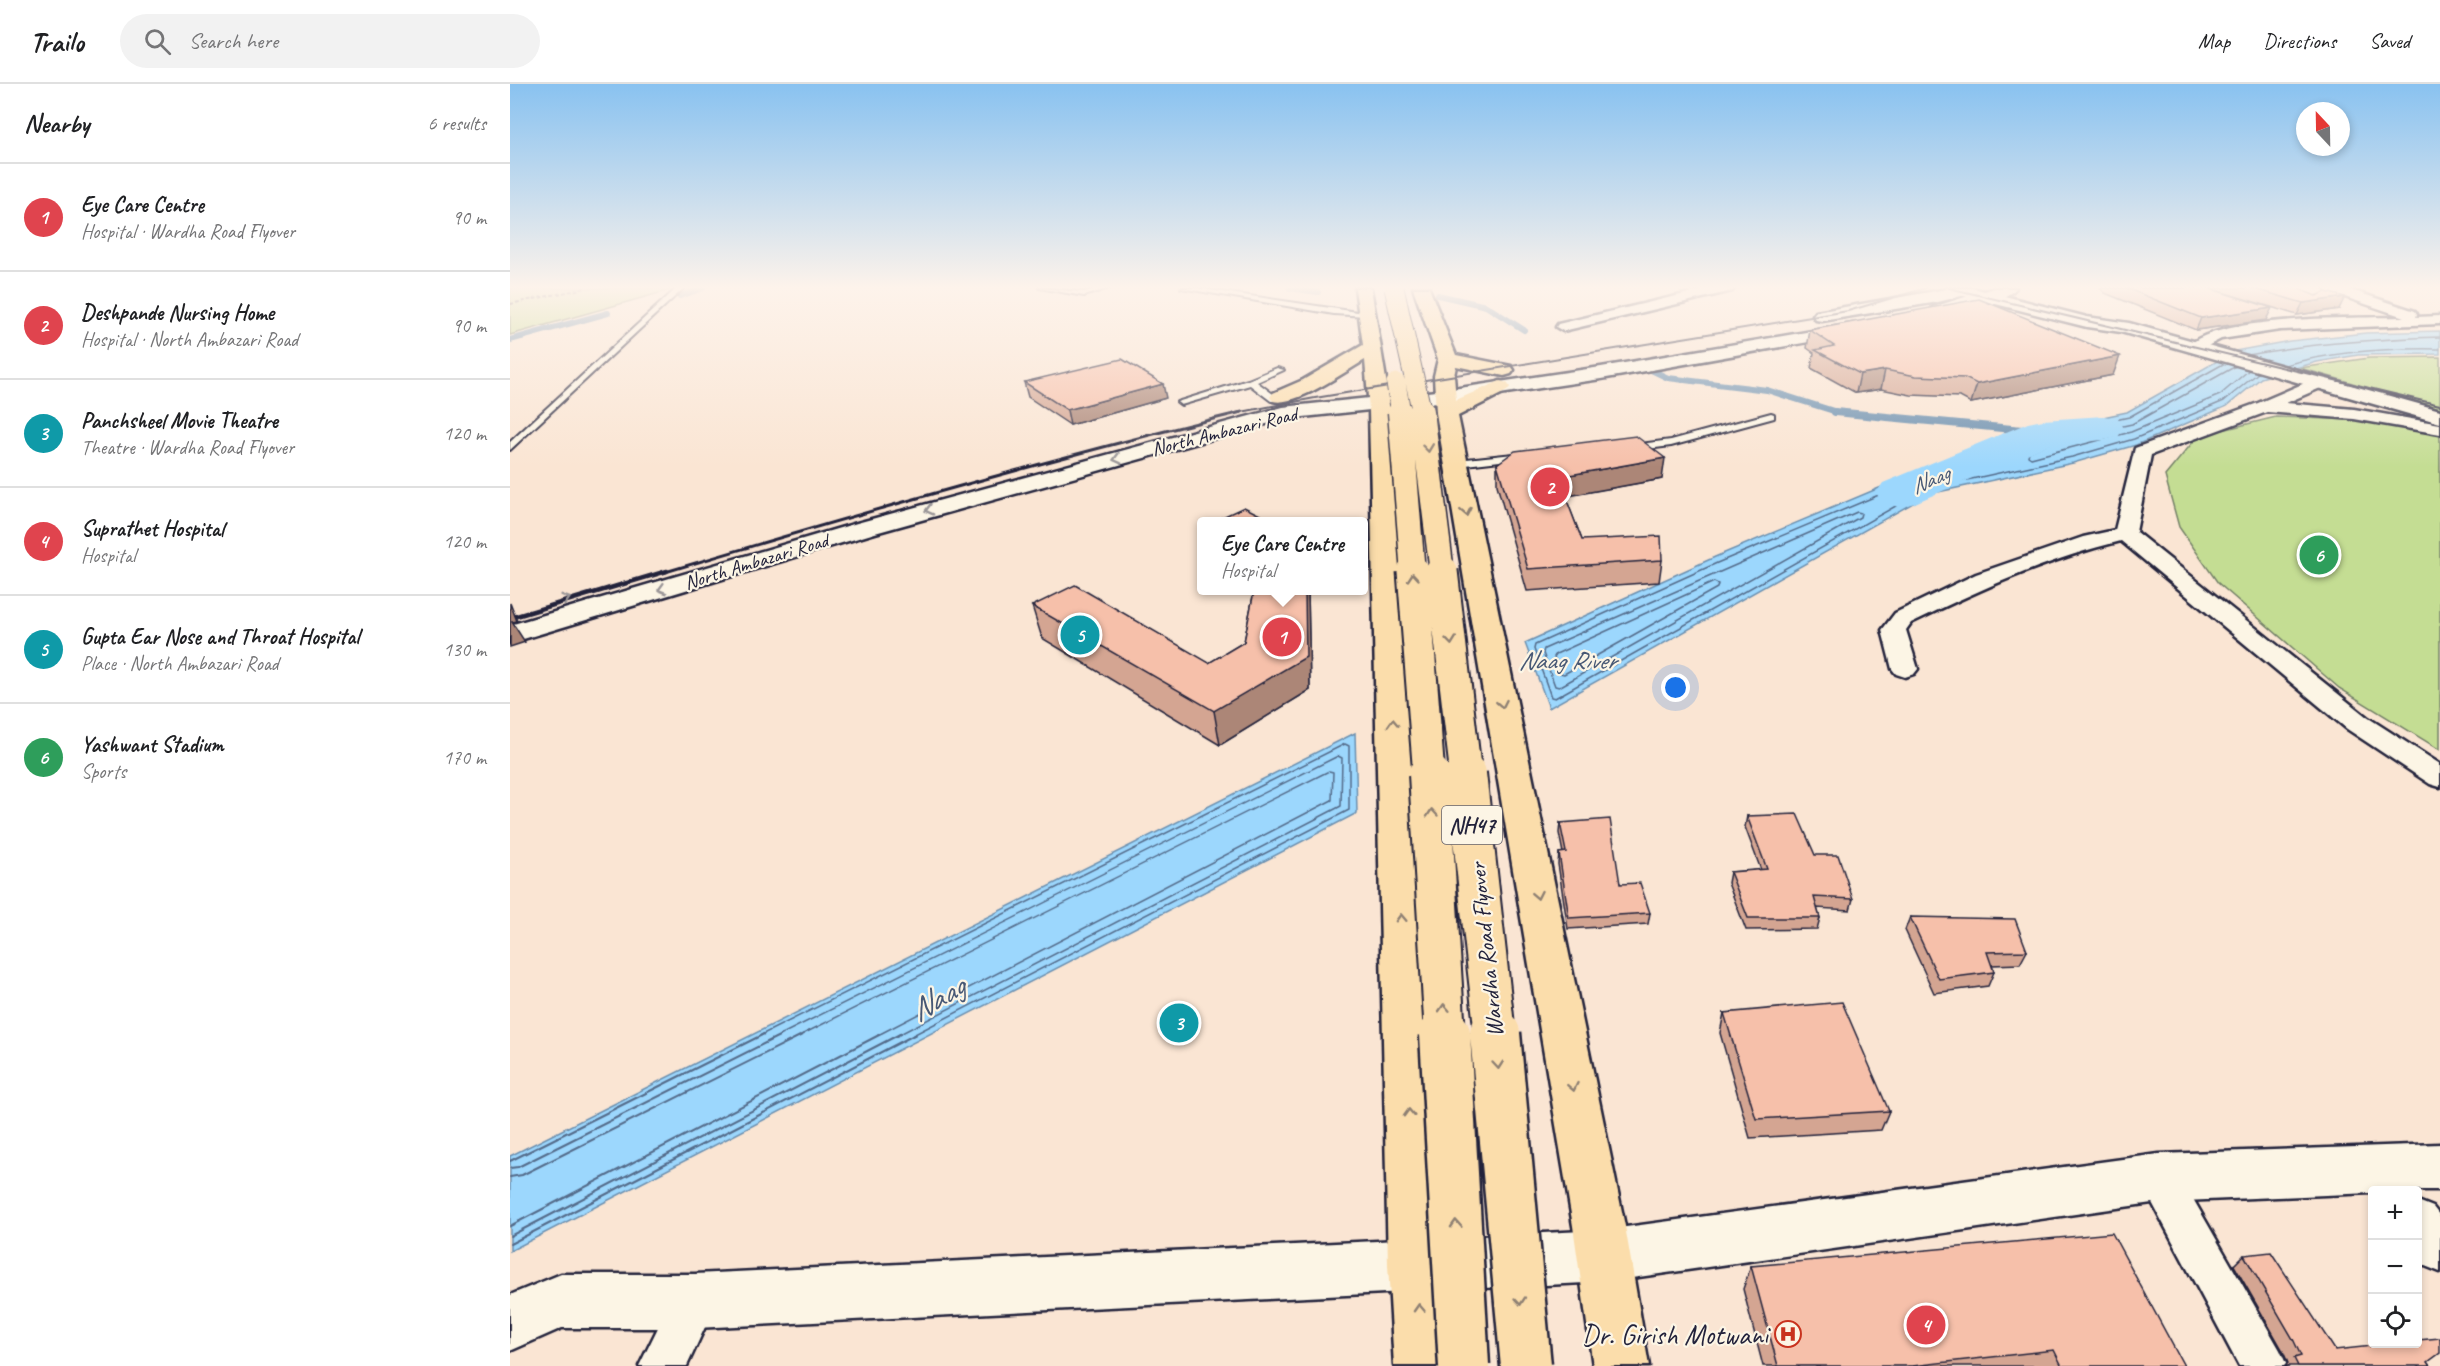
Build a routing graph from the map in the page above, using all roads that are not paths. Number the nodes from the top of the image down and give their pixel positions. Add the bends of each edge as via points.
1 (1373, 347) edge
2 (617, 348) edge
3 (1372, 348) edge
4 (1387, 348) edge
5 (1395, 348) edge
6 (1436, 348) edge
7 (1723, 348) edge
8 (2202, 348) edge
9 (1578, 358) dead end
10 (1280, 370) dead end
11 (1502, 379) junction
12 (2312, 379) junction
13 (1251, 382) junction
14 (1446, 386) junction
15 (1378, 394) junction
16 (1277, 398) junction
17 (1181, 402) dead end
18 (2264, 407) junction
19 (1771, 416) dead end
20 (2440, 417) edge
21 (2440, 429) edge
22 (510, 447) edge
23 (1624, 449) edge
24 (1535, 455) edge
25 (1457, 463) junction
26 (2125, 534) junction
27 (776, 545) junction
28 (510, 616) edge
29 (510, 634) edge
30 (1905, 669) dead end
31 (2440, 777) edge
32 (2440, 1167) edge
33 (2159, 1178) junction
34 (2385, 1180) edge
35 (2422, 1227) edge
36 (2440, 1251) edge
37 (1604, 1256) junction
38 (1415, 1265) junction
39 (695, 1301) junction
40 (510, 1323) edge
41 (662, 1366) edge
42 (1422, 1366) edge
43 (1464, 1366) edge
44 (1526, 1366) edge
45 (1621, 1366) edge
46 (2264, 1366) edge

1 - 15 main road
2 - 22 lane
3 - 16 main road via 1310,384
43 -> 4 main road, Wardha Road Flyover / NH47, bridge via 1434,834 1400,406
5 -> 44 main road, Wardha Road Flyover / NH47, bridge via 1425,424 1494,1020
6 - 14 main road
7 - 11 main road
8 - 12 main road
9 - 11 main road
10 - 13 lane
11 - 14 main road
11 - 14 main road, North Ambazari Road
12 - 18 street
12 - 20 main road
13 - 16 lane
13 - 17 lane
14 - 15 main road, North Ambazari Road
14 - 25 main road
15 - 16 main road, North Ambazari Road
15 -> 27 main road, North Ambazari Road via 1283,413 866,528
38 -> 15 main road
16 - 27 main road, North Ambazari Road via 1124,436
18 - 21 street via 2354,414
18 - 26 street via 2142,452
19 - 23 lane via 1671,443
24 - 25 lane
25 -> 37 main road
26 - 30 street via 1984,579 1903,618 1894,630
26 - 31 street via 2357,723
28 -> 27 main road, North Ambazari Road
27 -> 29 main road, North Ambazari Road
32 - 34 main road
33 - 34 main road
33 - 37 main road
33 - 46 street
35 - 36 street
37 - 38 main road
37 - 45 main road
38 - 39 main road
42 -> 38 main road
39 - 40 main road via 561,1301
39 - 41 street

